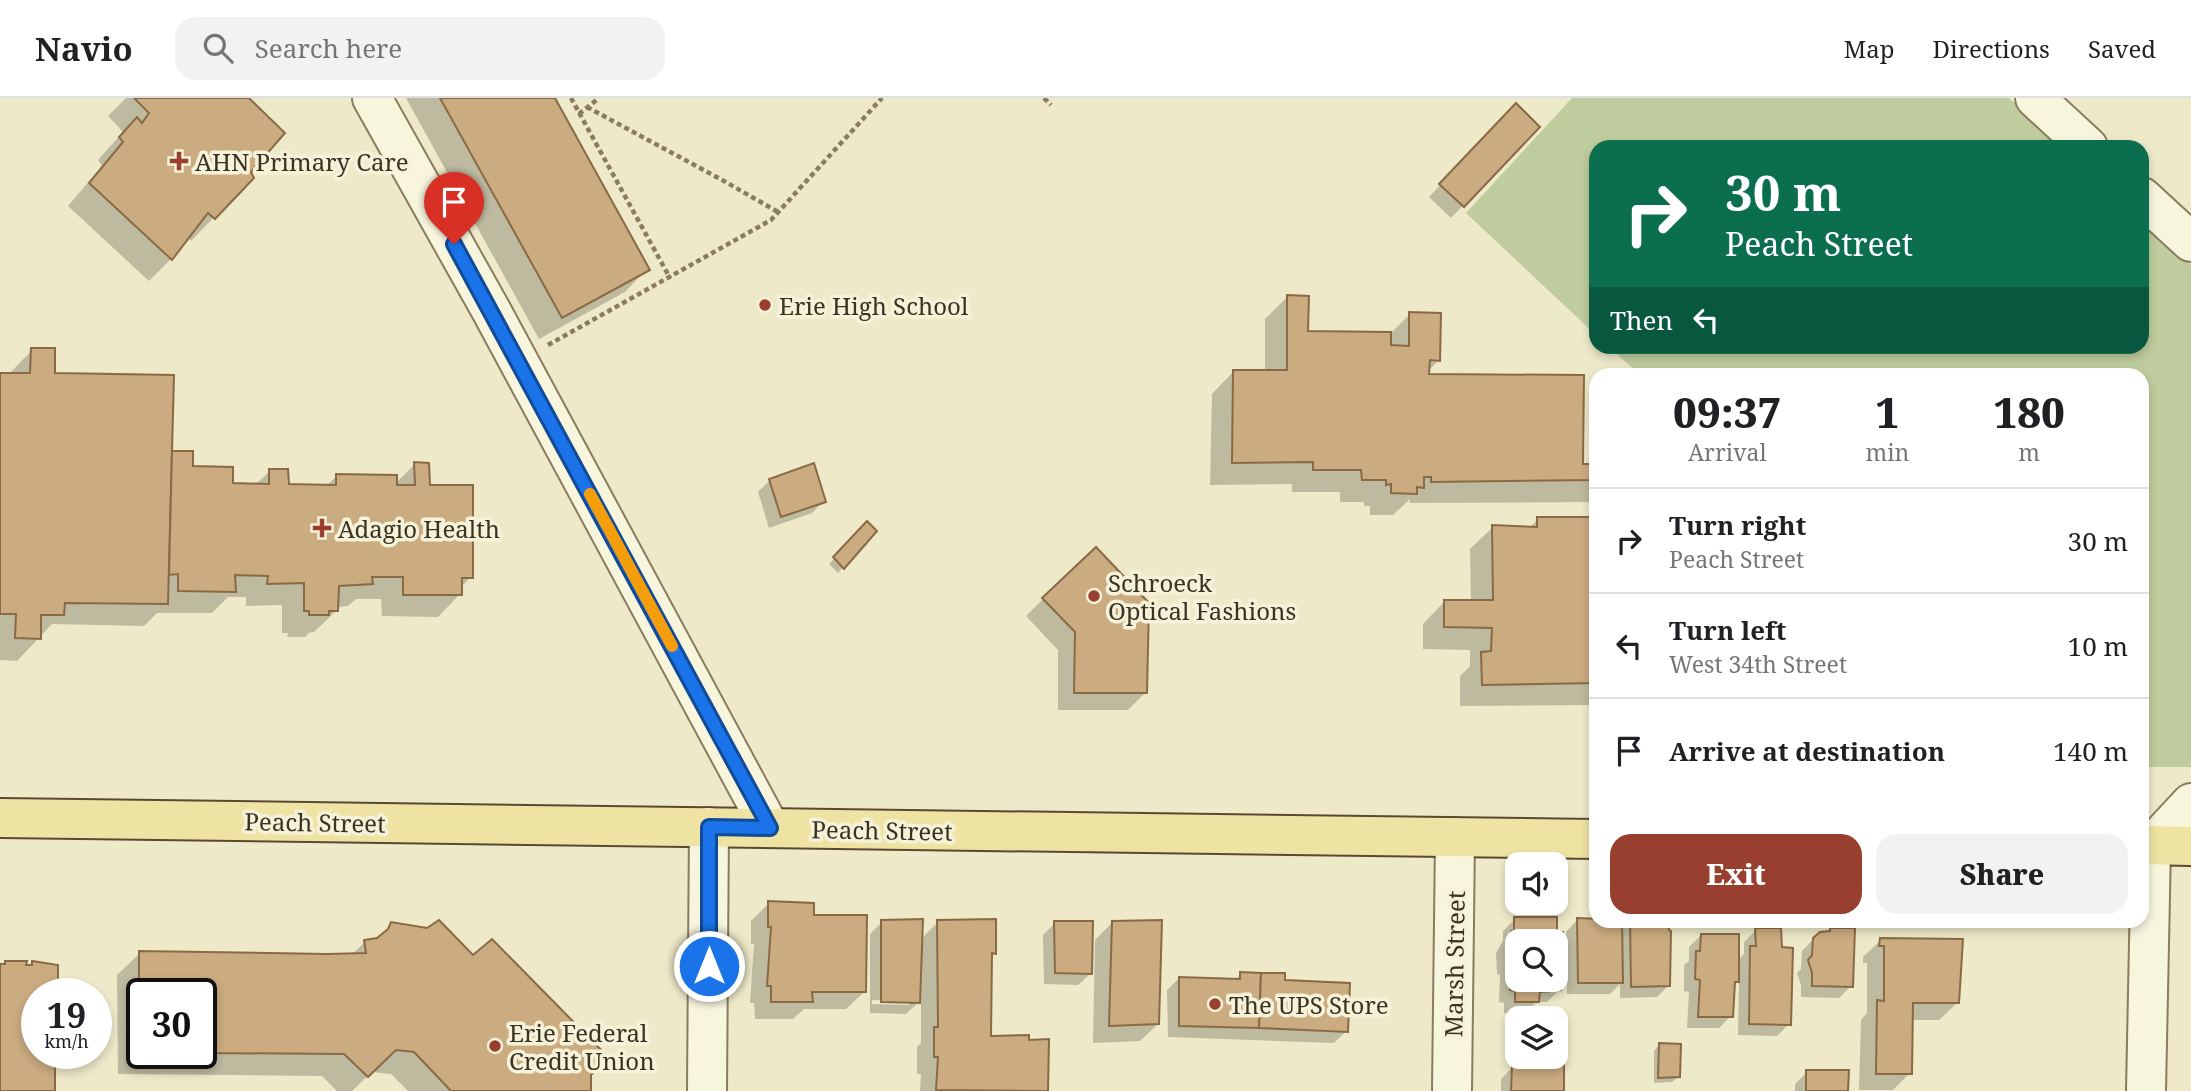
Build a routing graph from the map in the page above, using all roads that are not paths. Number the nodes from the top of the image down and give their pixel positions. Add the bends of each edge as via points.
1 (372, 98) edge
2 (2035, 98) edge
3 (2080, 140) edge
4 (2149, 203) edge
5 (2191, 242) edge
6 (2191, 803) edge
7 (0, 818) edge
8 (709, 827) junction
9 (770, 828) junction
10 (1455, 837) junction
11 (1589, 839) edge
12 (2149, 843) edge
13 (2149, 846) edge
14 (2191, 846) edge
15 (2146, 928) edge
16 (707, 1091) edge
17 (1452, 1091) edge
18 (2146, 1091) edge

1 - 9 street
2 - 3 street
4 - 5 street
6 - 12 street
7 - 8 main road, Peach Street
8 - 9 main road, Peach Street
8 - 16 street
9 - 10 main road, Peach Street
10 - 11 main road, Peach Street
10 - 17 street, Marsh Street
13 - 14 main road
15 - 18 street

